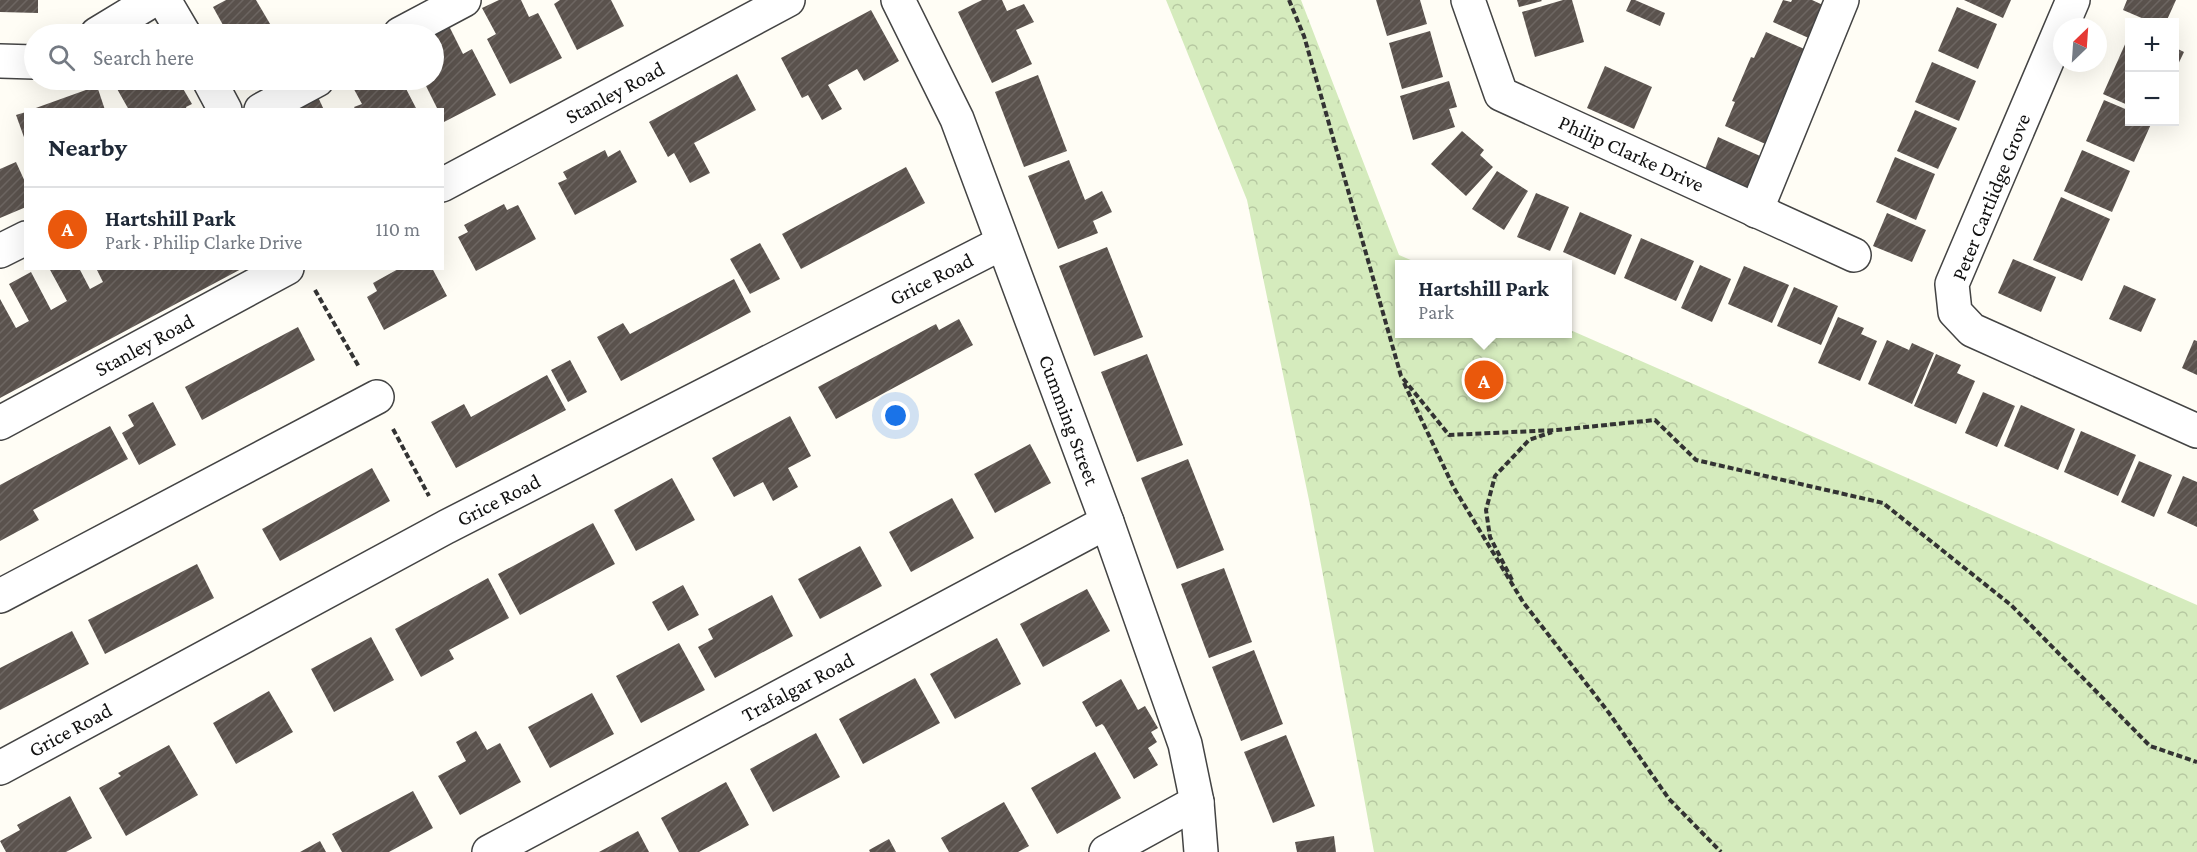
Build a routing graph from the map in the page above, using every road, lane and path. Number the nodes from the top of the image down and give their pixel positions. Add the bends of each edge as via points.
1 (153, 0) edge
2 (164, 0) edge
3 (464, 0) edge
4 (789, 0) edge
5 (898, 0) edge
6 (1289, 0) edge
7 (1468, 0) edge
8 (1842, 0) edge
9 (2073, 0) edge
10 (113, 24) edge
11 (178, 24) edge
12 (419, 24) edge
13 (0, 61) edge
14 (24, 62) edge
15 (214, 90) edge
16 (298, 90) edge
17 (224, 108) edge
18 (265, 108) edge
19 (444, 184) edge
20 (1756, 211) junction
21 (24, 239) edge
22 (1002, 243) junction
23 (0, 251) edge
24 (1854, 255) dead end
25 (283, 270) edge
26 (1401, 376) junction
27 (377, 397) dead end
28 (0, 423) edge
29 (1557, 430) junction
30 (2197, 431) edge
31 (1107, 522) junction
32 (0, 596) edge
33 (1523, 602) junction
34 (2197, 762) edge
35 (0, 768) edge
36 (1197, 802) junction
37 (489, 852) edge
38 (1106, 852) edge
39 (1201, 852) edge
40 (1721, 852) edge

1 - 10 street
2 - 11 street
3 - 12 street
4 - 19 street, Stanley Road
5 - 22 street, Cumming Street via 957,119
6 - 26 path via 1304,36
7 - 20 street, Philip Clarke Drive via 1501,94
8 - 20 street
9 - 30 street, Peter Cartlidge Grove via 1953,284 1955,312 1972,330
13 - 14 street
15 - 17 street
16 - 18 street
20 - 24 street, Philip Clarke Drive
21 - 23 street
22 - 31 street, Cumming Street
22 - 35 street, Grice Road via 446,527
25 - 28 street, Stanley Road
26 - 29 path via 1449,435
26 - 33 path via 1454,488
27 - 32 street
29 - 33 path via 1529,440 1495,476 1486,510 1491,537
29 - 34 path via 1655,420 1696,460 1883,503 2011,605 2150,746
31 - 36 street, Cumming Street via 1185,744
31 - 37 street, Trafalgar Road
33 - 40 path via 1609,713 1669,799
36 - 38 street
36 - 39 street, Cumming Street

